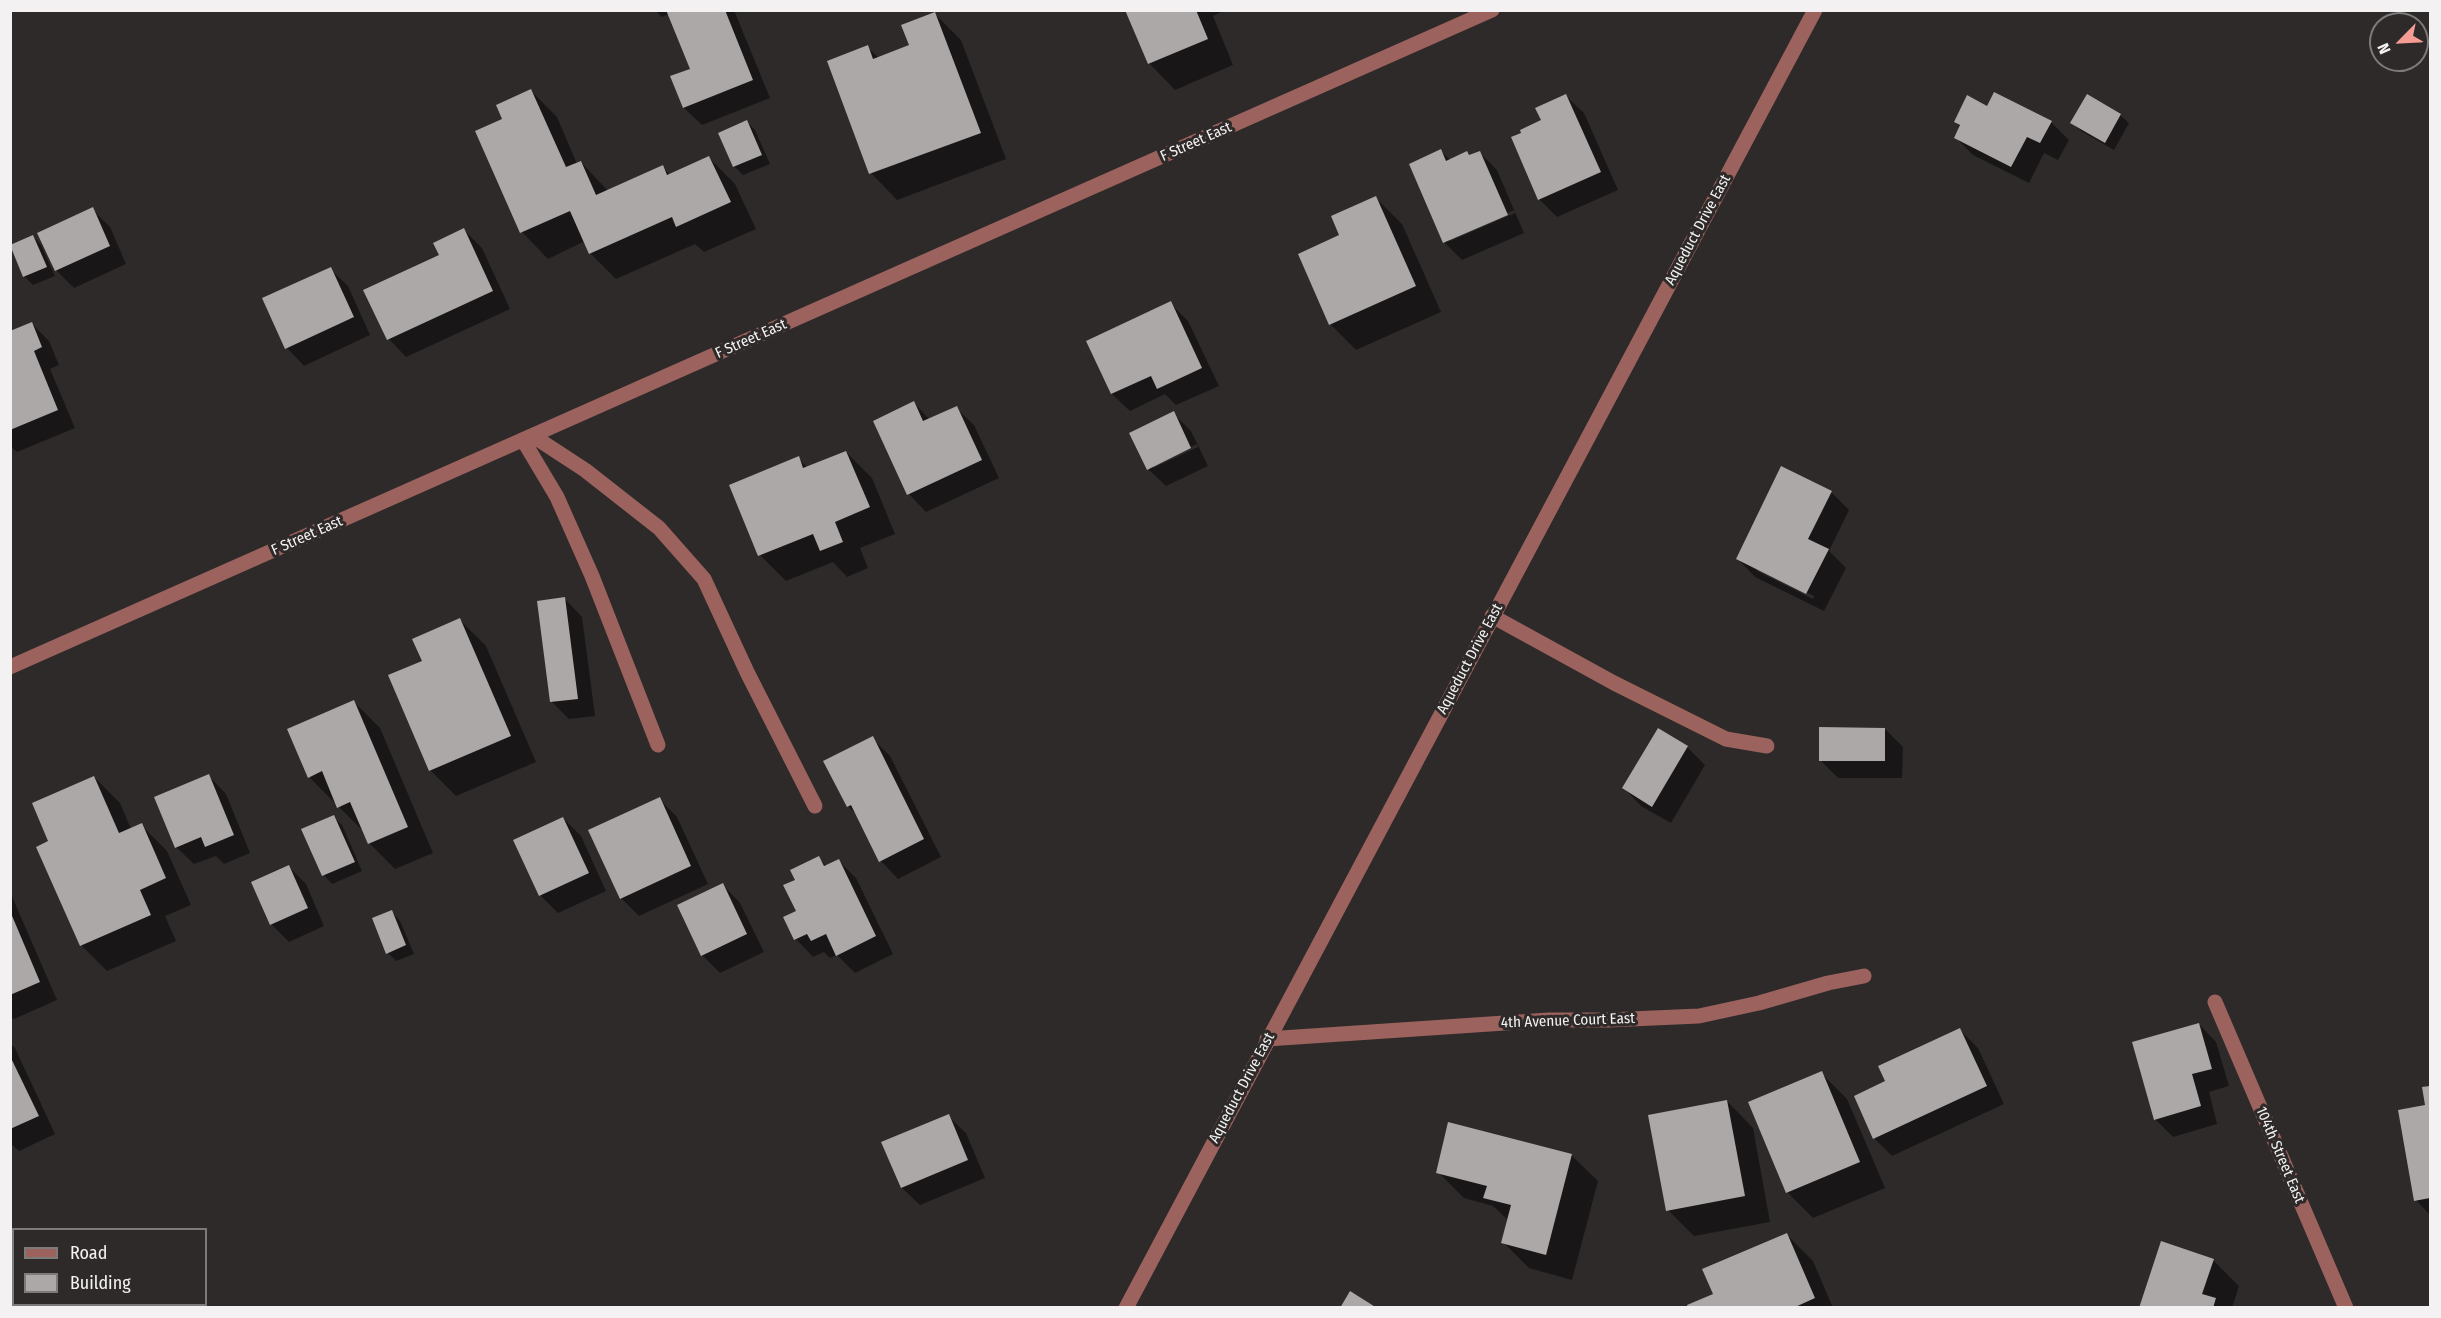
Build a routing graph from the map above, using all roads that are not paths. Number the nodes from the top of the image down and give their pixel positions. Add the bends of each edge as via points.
1 (1492, 10) edge
2 (1815, 10) edge
3 (528, 438) junction
4 (1492, 616) junction
5 (10, 667) edge
6 (658, 745) dead end
7 (1767, 746) dead end
8 (815, 806) dead end
9 (1864, 976) dead end
10 (2215, 1002) dead end
11 (1267, 1039) junction
12 (1126, 1308) edge
13 (2346, 1308) edge

1 - 3 street, F Street East
2 - 4 street, Aqueduct Drive East
3 - 5 street, F Street East
3 - 6 street via 588,566
3 - 8 street via 585,470 659,528 704,579
4 - 7 street via 1726,739
4 - 11 street, Aqueduct Drive East
9 - 11 street, 4th Avenue Court East via 1699,1016 1549,1020
10 - 13 street, 104th Street East
11 - 12 street, Aqueduct Drive East

